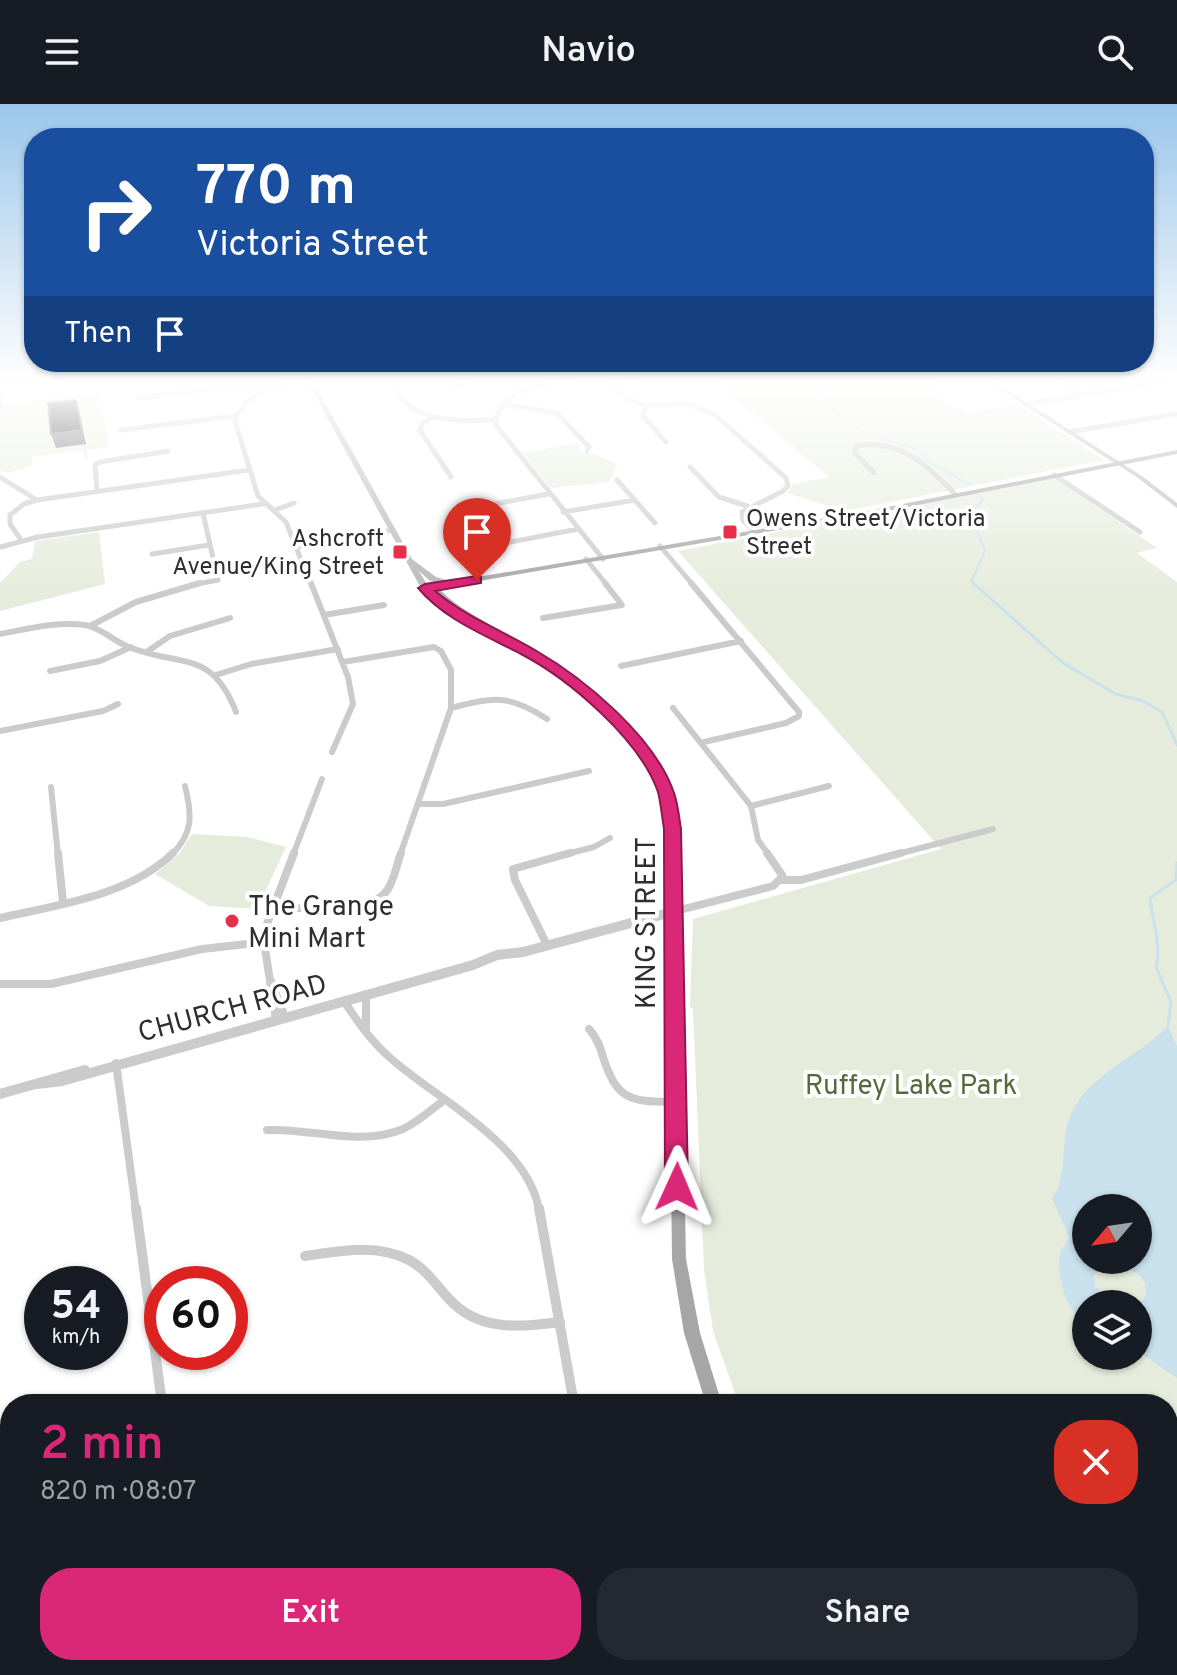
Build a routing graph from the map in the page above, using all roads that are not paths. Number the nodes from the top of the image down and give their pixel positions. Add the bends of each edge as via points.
1 (160, 452) edge
2 (245, 452) edge
3 (351, 452) edge
4 (435, 452) edge
5 (515, 452) edge
6 (757, 452) edge
7 (854, 452) edge
8 (905, 452) edge
9 (1100, 452) edge
10 (1175, 452) edge
11 (1117, 463) junction
12 (690, 467) dead end
13 (249, 470) junction
14 (874, 473) dead end
15 (1054, 475) junction
16 (0, 477) edge
17 (451, 477) dead end
18 (617, 480) dead end
19 (97, 491) junction
20 (548, 494) junction
21 (956, 495) junction
22 (37, 500) junction
23 (635, 500) junction
24 (294, 503) dead end
25 (263, 504) junction
26 (747, 506) junction
27 (1177, 506) edge
28 (468, 509) dead end
29 (275, 510) junction
30 (0, 511) edge
31 (12, 511) junction
32 (563, 512) junction
33 (203, 513) junction
34 (655, 523) dead end
35 (578, 529) junction
36 (394, 531) junction
37 (755, 532) junction
38 (1140, 532) dead end
39 (21, 540) junction
40 (209, 545) junction
41 (495, 545) dead end
42 (0, 547) edge
43 (296, 547) junction
44 (661, 548) junction
45 (404, 552) junction
46 (152, 554) dead end
47 (601, 557) junction
48 (412, 561) junction
49 (587, 561) junction
50 (547, 568) junction
51 (450, 584) junction
52 (467, 585) junction
53 (430, 590) junction
54 (444, 599) junction
55 (384, 605) dead end
56 (324, 615) junction
57 (230, 618) dead end
58 (543, 618) dead end
59 (90, 626) junction
60 (0, 634) edge
61 (741, 641) junction
62 (131, 647) junction
63 (519, 647) junction
64 (338, 649) junction
65 (148, 651) junction
66 (343, 662) junction
67 (621, 666) dead end
68 (50, 671) dead end
69 (216, 675) junction
70 (118, 704) dead end
71 (451, 708) junction
72 (673, 708) dead end
73 (236, 712) dead end
74 (547, 719) dead end
75 (0, 731) edge
76 (704, 742) junction
77 (332, 752) dead end
78 (589, 771) dead end
79 (322, 779) dead end
80 (185, 786) dead end
81 (829, 786) dead end
82 (51, 787) dead end
83 (420, 804) junction
84 (751, 806) junction
85 (993, 829) dead end
86 (610, 838) dead end
87 (503, 866) dead end
88 (513, 869) junction
89 (782, 878) junction
90 (63, 903) junction
91 (274, 906) junction
92 (672, 912) junction
93 (0, 918) edge
94 (264, 942) junction
95 (547, 945) junction
96 (0, 984) edge
97 (366, 994) junction
98 (344, 1001) junction
99 (281, 1018) junction
100 (589, 1029) dead end
101 (366, 1031) junction
102 (116, 1063) junction
103 (0, 1094) edge
104 (444, 1100) junction
105 (676, 1102) junction
106 (267, 1130) dead end
107 (305, 1256) dead end
108 (560, 1322) junction
109 (161, 1394) edge
110 (572, 1394) edge
111 (711, 1394) edge

1 - 19 street via 95,465
2 - 13 street
3 - 36 main road, KING STREET
4 - 17 street
5 - 20 street
6 - 26 street via 788,486 783,493
7 - 14 street
8 - 21 street
9 - 11 main road
10 - 11 main road
11 - 15 main road
11 - 27 main road
12 - 26 street via 719,497
13 - 19 street
13 - 25 street
15 - 21 main road
15 - 38 street
16 - 22 street
18 - 23 street
19 - 22 street
20 - 28 street
20 - 32 street
21 - 37 main road
22 - 31 street
23 - 32 street
23 - 34 street
24 - 29 street
25 - 29 street
25 - 33 street
26 - 37 street via 743,520
29 - 43 street
30 - 31 street
31 - 39 street via 10,524
32 - 35 street
33 - 39 street
33 - 40 street
35 - 41 street
35 - 47 street
36 - 43 street
36 - 45 main road, KING STREET
37 - 44 main road
39 - 42 street
40 - 46 street
40 - 59 street via 218,580 152,596
43 - 56 street
44 - 47 main road
44 - 61 street
45 - 48 main road, KING STREET
45 - 53 main road, KING STREET
47 - 49 main road
48 - 51 main road via 433,579
48 - 53 main road, KING STREET
49 - 50 main road
49 - 58 street via 622,605
50 - 51 main road
50 - 52 main road
51 - 53 main road
52 - 53 main road
52 - 54 main road
53 - 54 main road, KING STREET
53 - 63 main road, KING STREET via 465,620
54 - 63 main road, KING STREET
55 - 56 street
56 - 64 street
57 - 65 street via 170,636
59 - 60 street via 63,624
59 - 62 street
61 - 67 street
61 - 76 street via 799,716
62 - 65 street
62 - 68 street via 100,661
63 - 92 main road, KING STREET via 603,708 658,773 671,813
64 - 66 street
64 - 69 street
65 - 69 street
66 - 71 street via 434,647 451,670
66 - 77 street via 353,704
69 - 73 street via 229,690
70 - 75 street
71 - 74 street via 510,697
71 - 83 street
72 - 76 street
76 - 84 street
78 - 83 street via 443,804
79 - 91 street
80 - 90 street via 194,823 176,853 143,876
81 - 84 street
82 - 90 street
83 - 91 street via 388,890 379,900 342,908
84 - 89 street via 758,840
85 - 89 street, CHURCH ROAD via 801,880
86 - 88 street
87 - 88 street
88 - 95 street
89 - 92 street, CHURCH ROAD via 773,886
90 - 93 street
91 - 94 street
92 - 95 street, CHURCH ROAD
92 - 105 main road, KING STREET
94 - 96 street via 201,949 68,982
94 - 99 street
95 - 97 street, CHURCH ROAD
97 - 98 street, CHURCH ROAD
97 - 101 street
98 - 99 street, CHURCH ROAD
98 - 101 street
99 - 102 street, CHURCH ROAD
100 - 105 street via 599,1040 618,1094 631,1100
101 - 104 street
102 - 103 street, CHURCH ROAD
102 - 109 street
104 - 106 street via 407,1127 380,1136 288,1127
104 - 108 street via 510,1155 531,1184
105 - 111 main road, KING STREET via 682,1281
107 - 108 street via 359,1248 389,1252 417,1265 455,1306 479,1322 511,1327
108 - 110 street

